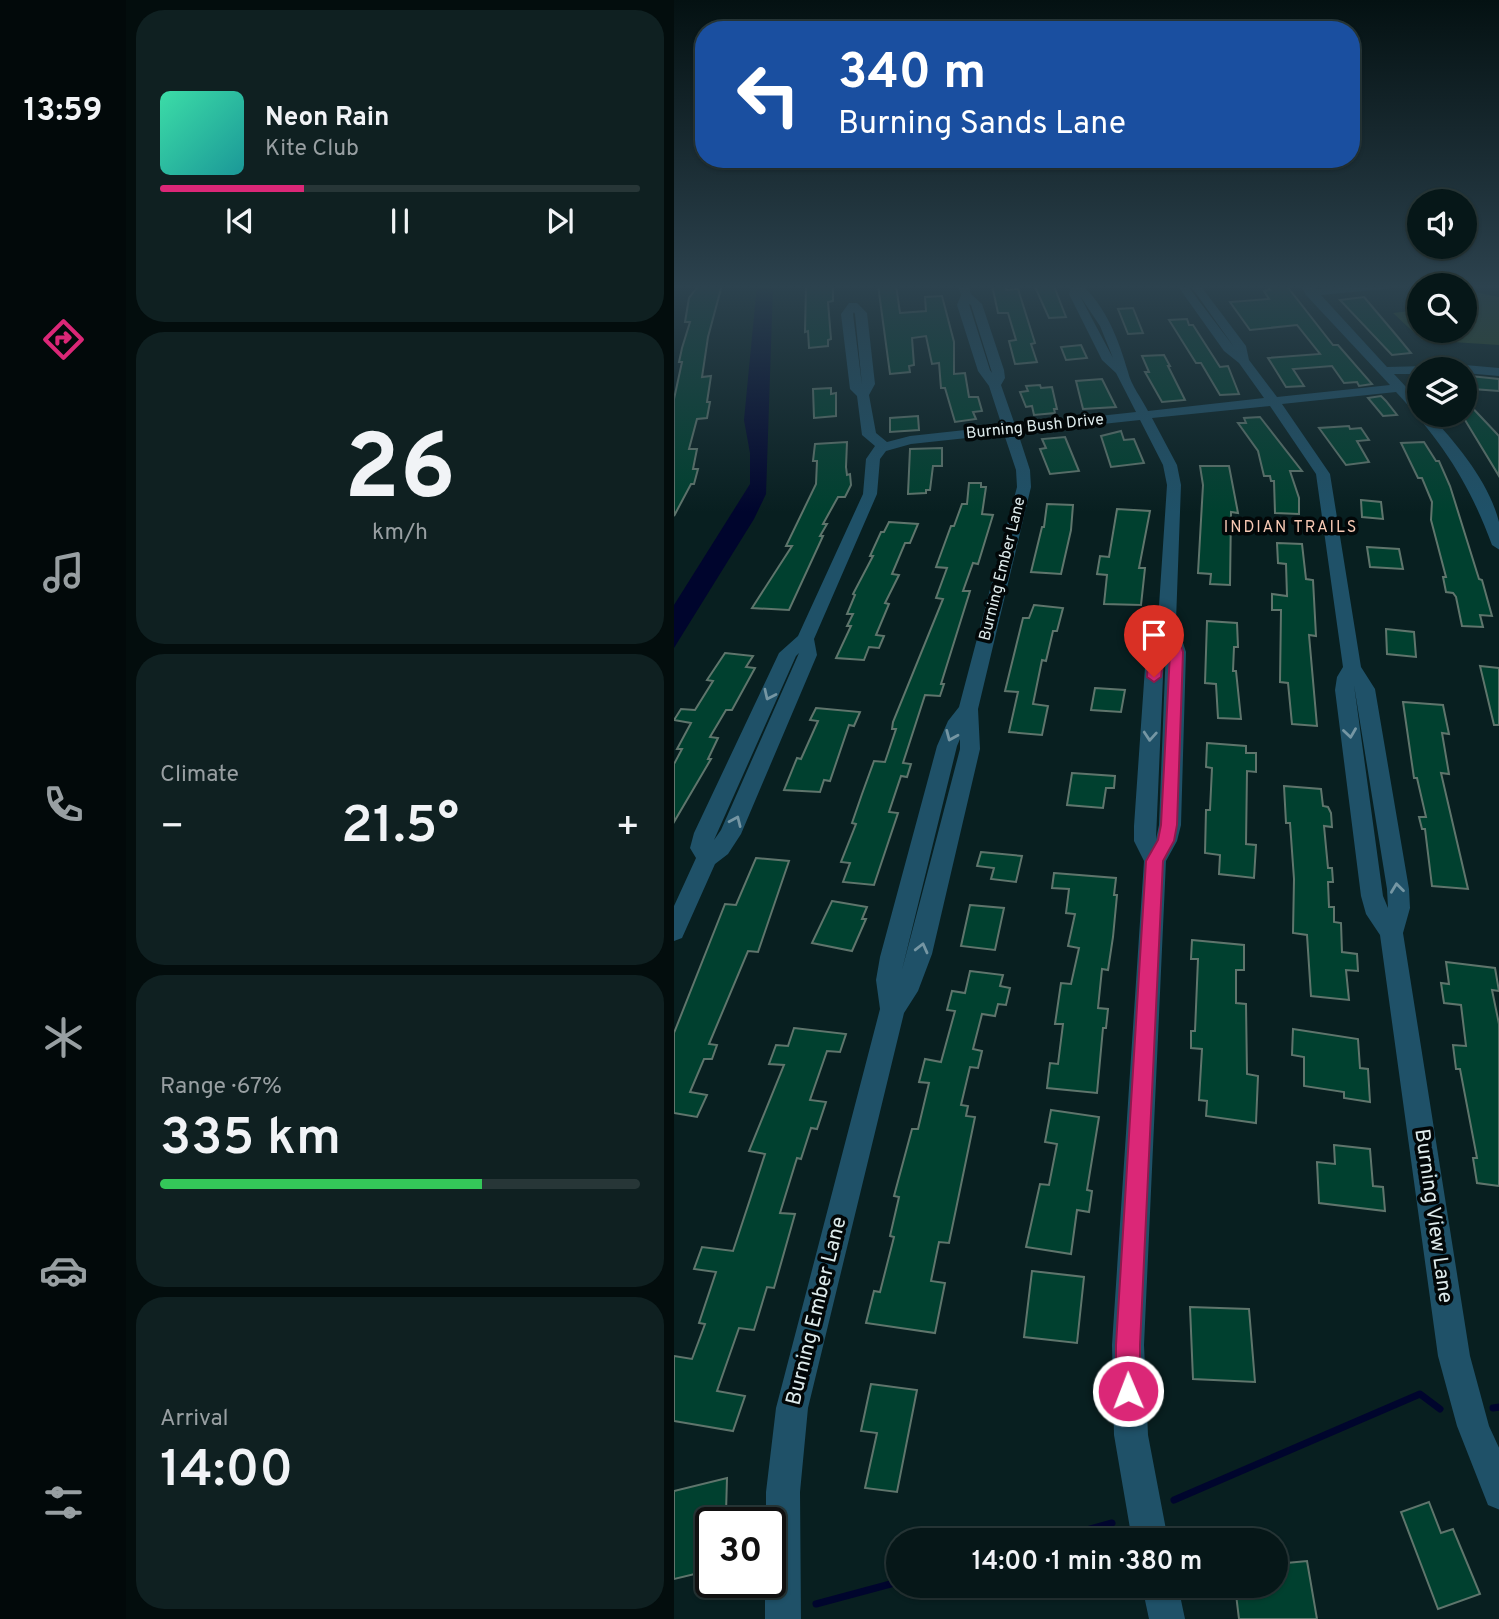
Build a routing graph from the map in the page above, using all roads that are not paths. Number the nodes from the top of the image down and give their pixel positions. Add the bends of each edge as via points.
1 (1243, 360) edge
2 (866, 361) edge
3 (980, 361) edge
4 (1109, 361) edge
5 (1121, 361) edge
6 (1373, 361) edge
7 (1407, 370) edge
8 (1477, 370) edge
9 (1383, 371) junction
10 (1121, 372) junction
11 (1499, 372) edge
12 (1399, 388) junction
13 (1407, 397) edge
14 (1274, 402) junction
15 (1144, 415) junction
16 (1434, 427) edge
17 (1009, 429) junction
18 (884, 446) junction
19 (1499, 545) edge
20 (674, 931) edge
21 (1499, 1493) edge
22 (1148, 1528) edge
23 (1163, 1598) edge
24 (784, 1619) edge
25 (1167, 1619) edge

1 - 14 street, Burning View Lane
2 - 18 street via 869,383 863,395 869,435
3 - 17 street, Burning Ember Lane via 995,385
4 - 10 street
5 - 10 street
6 - 9 street
7 - 9 street
8 - 11 street
9 - 12 street
10 - 15 street
12 - 13 street
12 - 14 street, Burning Bush Drive
14 - 15 street, Burning Bush Drive
14 - 21 street, Burning View Lane via 1323,474 1352,667 1344,690 1372,896 1391,933 1454,1356 1473,1426
15 - 17 street, Burning Bush Drive
15 - 22 street via 1170,465 1174,485 1167,621 1155,653 1145,826 1145,841 1155,861 1128,1345 1128,1406
16 - 19 street via 1473,478
17 - 18 street, Burning Bush Drive
17 - 24 street, Burning Ember Lane via 1024,487 968,709 970,748 920,954 913,976 892,1009 792,1408 783,1492
18 - 20 street via 874,456 870,494 805,639 788,653 705,834 701,848 707,858
23 - 25 street

